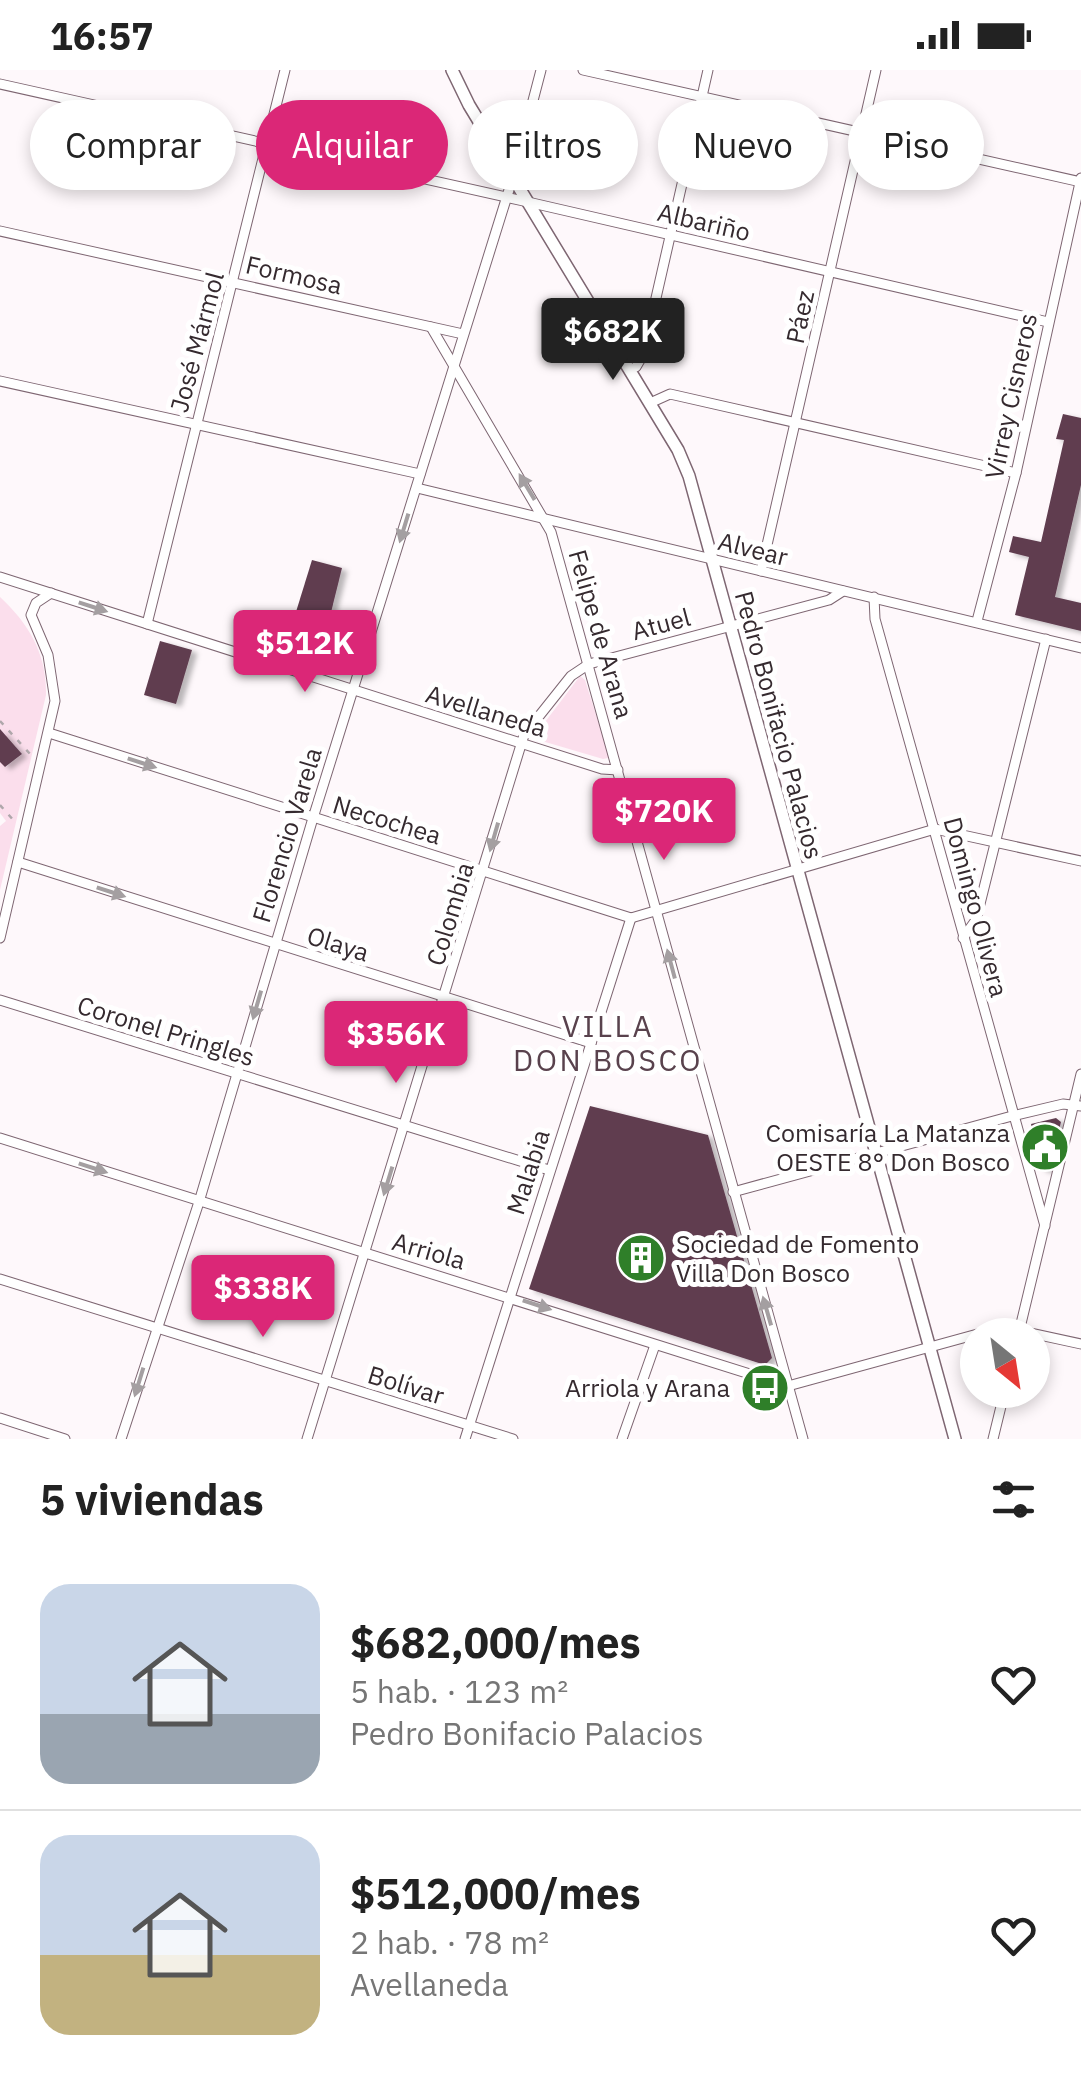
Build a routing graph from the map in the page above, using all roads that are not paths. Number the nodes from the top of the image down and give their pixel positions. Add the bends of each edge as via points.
1 (6, 70) edge
2 (285, 70) edge
3 (452, 70) edge
4 (541, 70) edge
5 (583, 70) edge
6 (708, 70) edge
7 (876, 70) edge
8 (0, 86) edge
9 (702, 96) junction
10 (278, 100) edge
11 (533, 100) edge
12 (868, 100) edge
13 (468, 104) edge
14 (848, 131) edge
15 (256, 144) edge
16 (984, 160) edge
17 (1081, 180) edge
18 (448, 185) edge
19 (256, 188) edge
20 (848, 189) edge
21 (508, 190) edge
22 (521, 190) edge
23 (506, 197) junction
24 (528, 202) junction
25 (0, 232) edge
26 (672, 234) junction
27 (830, 272) junction
28 (234, 282) junction
29 (1048, 322) junction
30 (431, 327) junction
31 (462, 334) junction
32 (454, 365) junction
33 (629, 369) junction
34 (0, 381) edge
35 (650, 404) junction
36 (797, 423) junction
37 (196, 424) junction
38 (1016, 473) junction
39 (420, 474) junction
40 (416, 488) junction
41 (546, 518) junction
42 (711, 559) junction
43 (761, 572) junction
44 (0, 577) edge
45 (843, 591) junction
46 (50, 593) junction
47 (874, 598) junction
48 (977, 621) junction
49 (147, 624) junction
50 (729, 626) junction
51 (1046, 639) junction
52 (1081, 648) edge
53 (588, 664) junction
54 (354, 690) junction
55 (49, 734) junction
56 (521, 743) junction
57 (618, 770) junction
58 (313, 818) junction
59 (935, 829) junction
60 (998, 841) junction
61 (1081, 861) edge
62 (18, 862) junction
63 (484, 871) junction
64 (796, 871) junction
65 (656, 910) junction
66 (632, 918) junction
67 (0, 938) edge
68 (963, 938) junction
69 (274, 945) junction
70 (444, 996) junction
71 (0, 1000) edge
72 (591, 1043) junction
73 (237, 1074) junction
74 (1081, 1074) edge
75 (1078, 1105) edge
76 (1012, 1116) junction
77 (404, 1126) junction
78 (0, 1138) edge
79 (874, 1153) junction
80 (549, 1170) junction
81 (733, 1192) junction
82 (199, 1202) junction
83 (1045, 1226) junction
84 (366, 1253) junction
85 (0, 1279) edge
86 (509, 1296) junction
87 (1023, 1318) edge
88 (156, 1327) junction
89 (1050, 1338) edge
90 (960, 1339) edge
91 (1081, 1344) edge
92 (655, 1345) junction
93 (929, 1347) junction
94 (325, 1380) junction
95 (788, 1386) junction
96 (1001, 1408) edge
97 (0, 1418) edge
98 (469, 1426) junction
99 (65, 1439) edge
100 (121, 1439) edge
101 (307, 1439) edge
102 (465, 1439) edge
103 (514, 1439) edge
104 (622, 1439) edge
105 (802, 1439) edge
106 (955, 1439) edge
107 (993, 1439) edge

1 - 8 street
2 - 10 street, José Mármol
3 - 13 street, Pedro Bonifacio Palacios
4 - 11 street, Florencio Varela
5 - 9 street
6 - 9 street
7 - 12 street, Páez
8 - 15 street, Albariño
9 - 14 street
9 - 26 street
16 - 17 street
17 - 29 street, Virrey Cisneros
18 - 23 street, Albariño
19 - 28 street, José Mármol
20 - 27 street, Páez
21 - 23 street, Florencio Varela
22 - 24 street, Pedro Bonifacio Palacios
23 - 24 street, Albariño
23 - 31 street, Florencio Varela
24 - 26 street, Albariño
24 - 33 street, Pedro Bonifacio Palacios
25 - 28 street, Formosa
26 - 27 street, Albariño
26 - 33 street via 643,355
27 - 29 street, Albariño
27 - 36 street, Páez
28 - 30 street, Formosa
28 - 37 street, José Mármol
29 - 38 street, Virrey Cisneros
30 - 31 street, Formosa
30 - 32 street, Felipe de Arana
31 - 32 street, Florencio Varela
32 - 39 street, Florencio Varela
41 -> 32 street, Felipe de Arana
33 - 35 street, Pedro Bonifacio Palacios
34 - 37 street
35 - 36 street via 670,394
35 - 42 street, Pedro Bonifacio Palacios via 689,476
36 - 38 street
36 - 43 street, Páez
37 - 39 street
37 - 49 street, José Mármol
38 - 48 street, Virrey Cisneros
39 - 40 street, Florencio Varela
40 - 41 street, Alvear
40 -> 54 street, Florencio Varela
41 - 42 street, Alvear
41 - 53 street, Felipe de Arana
42 - 43 street, Alvear
42 - 50 street, Pedro Bonifacio Palacios
43 - 45 street, Alvear
44 - 46 street, Avellaneda
45 - 47 street, Alvear
45 - 50 street, Atuel
46 -> 49 street, Avellaneda
46 - 55 street via 31,610 52,672
47 - 48 street, Alvear
47 - 59 street, Domingo Olivera
48 - 51 street, Alvear
49 - 54 street, Avellaneda
50 - 53 street, Atuel
50 - 64 street, Pedro Bonifacio Palacios
51 - 52 street, Alvear
51 - 60 street
53 - 56 street
53 - 57 street, Felipe de Arana
54 - 56 street, Avellaneda
54 - 58 street, Florencio Varela
55 -> 58 street, Necochea
55 - 62 street
56 - 57 street, Avellaneda
56 -> 63 street, Colombia
57 - 65 street, Felipe de Arana
58 - 63 street, Necochea
58 - 69 street, Florencio Varela
59 - 60 street
59 - 64 street
59 - 68 street, Domingo Olivera
60 - 61 street
60 - 68 street via 973,928
62 - 67 street
62 -> 69 street, Olaya
63 - 66 street, Necochea
63 - 70 street, Colombia
64 - 65 street
64 - 79 street, Pedro Bonifacio Palacios
65 - 66 street
81 -> 65 street, Felipe de Arana
66 - 72 street, Malabia
68 - 76 street, Domingo Olivera
69 - 70 street, Olaya
69 -> 73 street, Florencio Varela
70 - 72 street, Olaya
70 - 77 street, Colombia
71 - 73 street, Coronel Pringles
72 - 80 street, Malabia
73 - 77 street, Coronel Pringles
73 - 82 street, Florencio Varela
74 - 75 street
75 - 76 street
75 - 83 street
76 - 79 street
76 - 83 street, Domingo Olivera
77 - 80 street, Coronel Pringles
77 -> 84 street, Colombia
78 -> 82 street, Arriola
79 - 81 street
79 - 93 street, Pedro Bonifacio Palacios
80 - 86 street, Malabia
95 -> 81 street, Felipe de Arana
82 - 84 street, Arriola
82 - 88 street, Florencio Varela
83 - 87 street
84 - 86 street, Arriola
84 - 94 street, Colombia
85 - 88 street, Bolívar
86 -> 92 street, Arriola
86 - 98 street, Malabia
88 - 94 street, Bolívar
88 -> 100 street, Florencio Varela
89 - 91 street
90 - 93 street
92 - 95 street, Arriola
92 - 104 street
93 - 95 street
93 - 106 street, Pedro Bonifacio Palacios
94 - 98 street, Bolívar
94 - 101 street, Colombia
95 - 105 street, Felipe de Arana
96 - 107 street
97 - 99 street
98 - 102 street, Malabia
98 - 103 street, Bolívar

